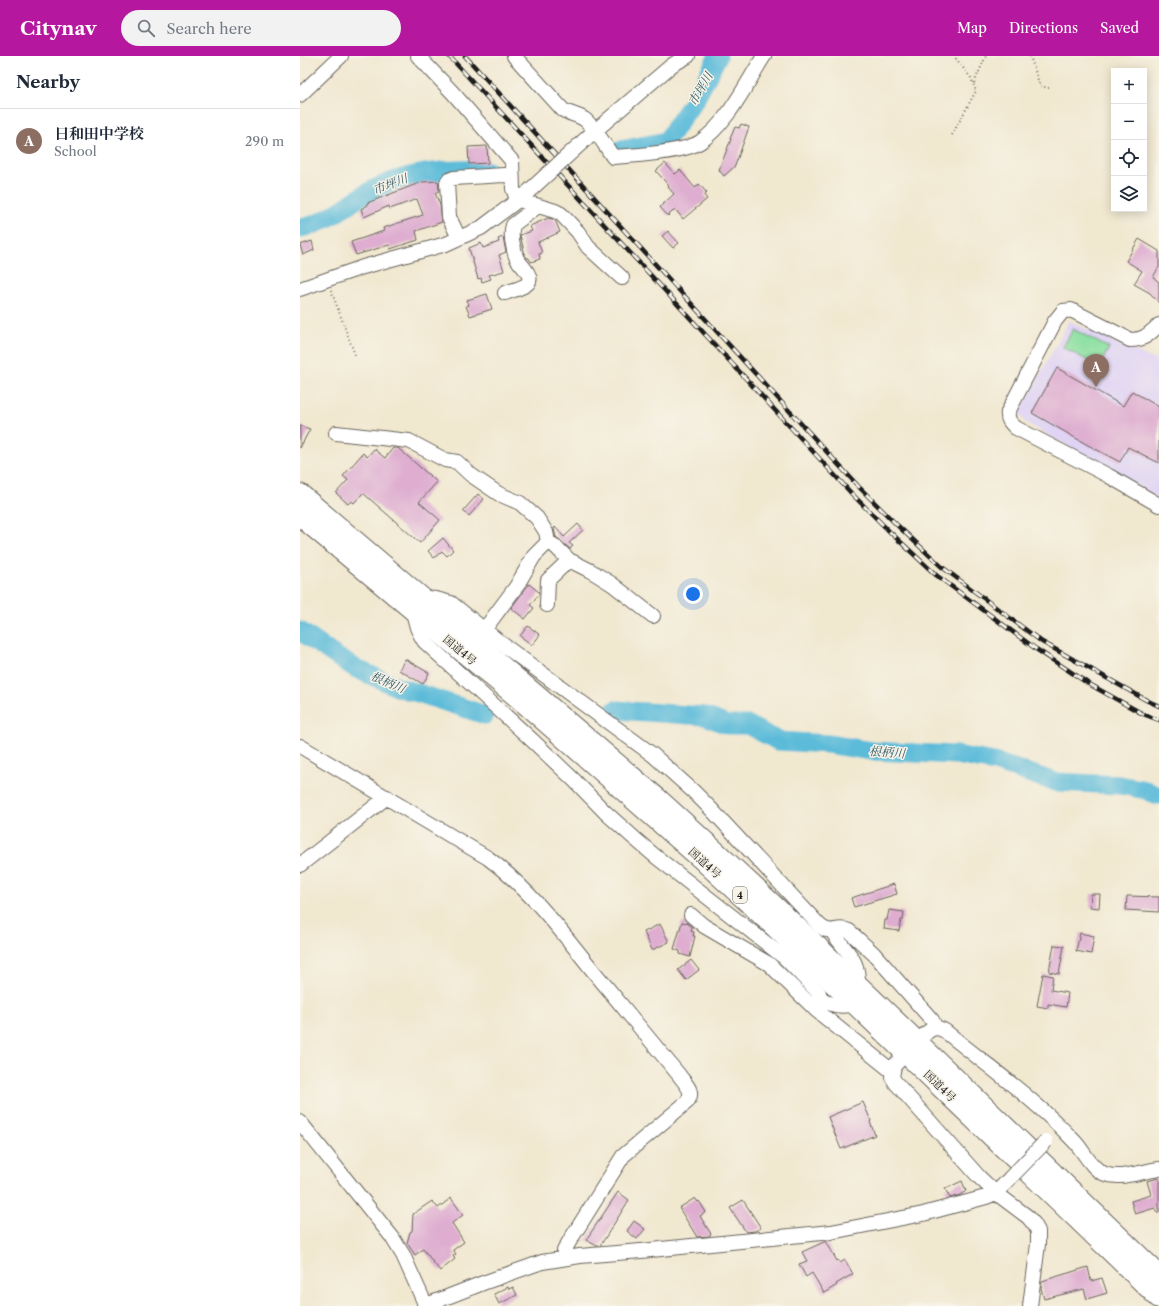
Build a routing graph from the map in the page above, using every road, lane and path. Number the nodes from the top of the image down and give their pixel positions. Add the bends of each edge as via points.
1 (341, 56) edge
2 (418, 56) edge
3 (688, 56) edge
4 (764, 56) edge
5 (954, 56) edge
6 (986, 56) edge
7 (1030, 56) edge
8 (517, 57) edge
9 (974, 83) junction
10 (1049, 88) dead end
11 (300, 96) edge
12 (592, 134) junction
13 (952, 134) dead end
14 (512, 176) junction
15 (523, 196) junction
16 (538, 206) junction
17 (459, 238) junction
18 (622, 278) dead end
19 (328, 280) junction
20 (300, 289) edge
21 (506, 293) dead end
22 (1159, 325) edge
23 (355, 355) dead end
24 (336, 433) dead end
25 (300, 494) edge
26 (1159, 505) edge
27 (300, 516) edge
28 (548, 542) junction
29 (569, 560) junction
30 (419, 605) junction
31 (548, 605) dead end
32 (653, 616) dead end
33 (484, 630) junction
34 (300, 746) edge
35 (387, 797) junction
36 (300, 865) edge
37 (691, 915) dead end
38 (832, 931) junction
39 (858, 984) junction
40 (817, 1003) junction
41 (856, 1004) junction
42 (936, 1028) junction
43 (912, 1048) junction
44 (893, 1072) junction
45 (300, 1122) edge
46 (1061, 1128) junction
47 (1159, 1169) edge
48 (996, 1193) junction
49 (563, 1258) junction
50 (1159, 1275) edge
51 (1159, 1298) edge
52 (425, 1306) edge
53 (1030, 1306) edge

1 - 11 street
2 - 14 street via 512,161
3 - 12 street via 672,65
4 - 12 street via 723,120 700,142 686,148 613,157
5 - 9 path
6 - 9 path
7 - 10 path via 1040,86
8 - 12 street via 563,110 590,124
9 - 13 path via 976,91
12 - 15 street, bridge
14 - 15 street via 515,194
14 - 17 street via 454,178 447,183 449,217
15 - 16 street
15 - 17 street via 481,228
16 - 18 street via 561,214 588,247
16 - 21 street via 512,228 513,247 530,280
17 - 19 street
19 - 20 street
19 - 23 path
22 - 26 street via 1139,340 1130,340 1071,310 1062,311 1007,416 1016,428
24 - 28 street via 409,441 445,460 458,462 471,475 499,494 520,503 537,518 546,532
25 - 30 highway, 国道4号 / 4
27 - 30 highway, 国道4号 / 4
28 - 29 street
28 - 33 street via 534,556 516,587
29 - 31 street via 548,580
29 - 32 street via 591,570
30 - 33 street via 436,599 451,603
30 - 39 highway, 国道4号 / 4 via 656,797
30 - 40 street via 414,620 424,641 634,838 785,958 820,993
30 - 41 highway, 国道4号 / 4
33 - 38 street via 659,760 711,809 824,930
34 - 35 street
35 - 36 street
35 - 49 street via 488,858 518,883 559,928 679,1075 690,1092 687,1102 618,1163 569,1242
37 - 40 street via 704,926 769,964
38 - 39 street via 854,960
38 - 42 street via 844,928 874,954 932,1020
39 - 43 highway, 国道4号 / 4
40 - 41 street via 844,1006
40 - 44 street
41 - 43 highway, 国道4号 / 4
42 - 43 street via 930,1030
42 - 46 street via 945,1031
43 - 44 street via 894,1066
43 - 50 highway, 国道4号 / 4
43 - 51 highway, 国道4号 / 4
44 - 48 street via 895,1082
45 - 52 street via 392,1237 404,1255
46 - 47 street via 1104,1174 1128,1175
46 - 48 street, bridge
48 - 49 street via 922,1214 831,1232
48 - 53 street via 1028,1217 1038,1231
49 - 52 street via 525,1267

